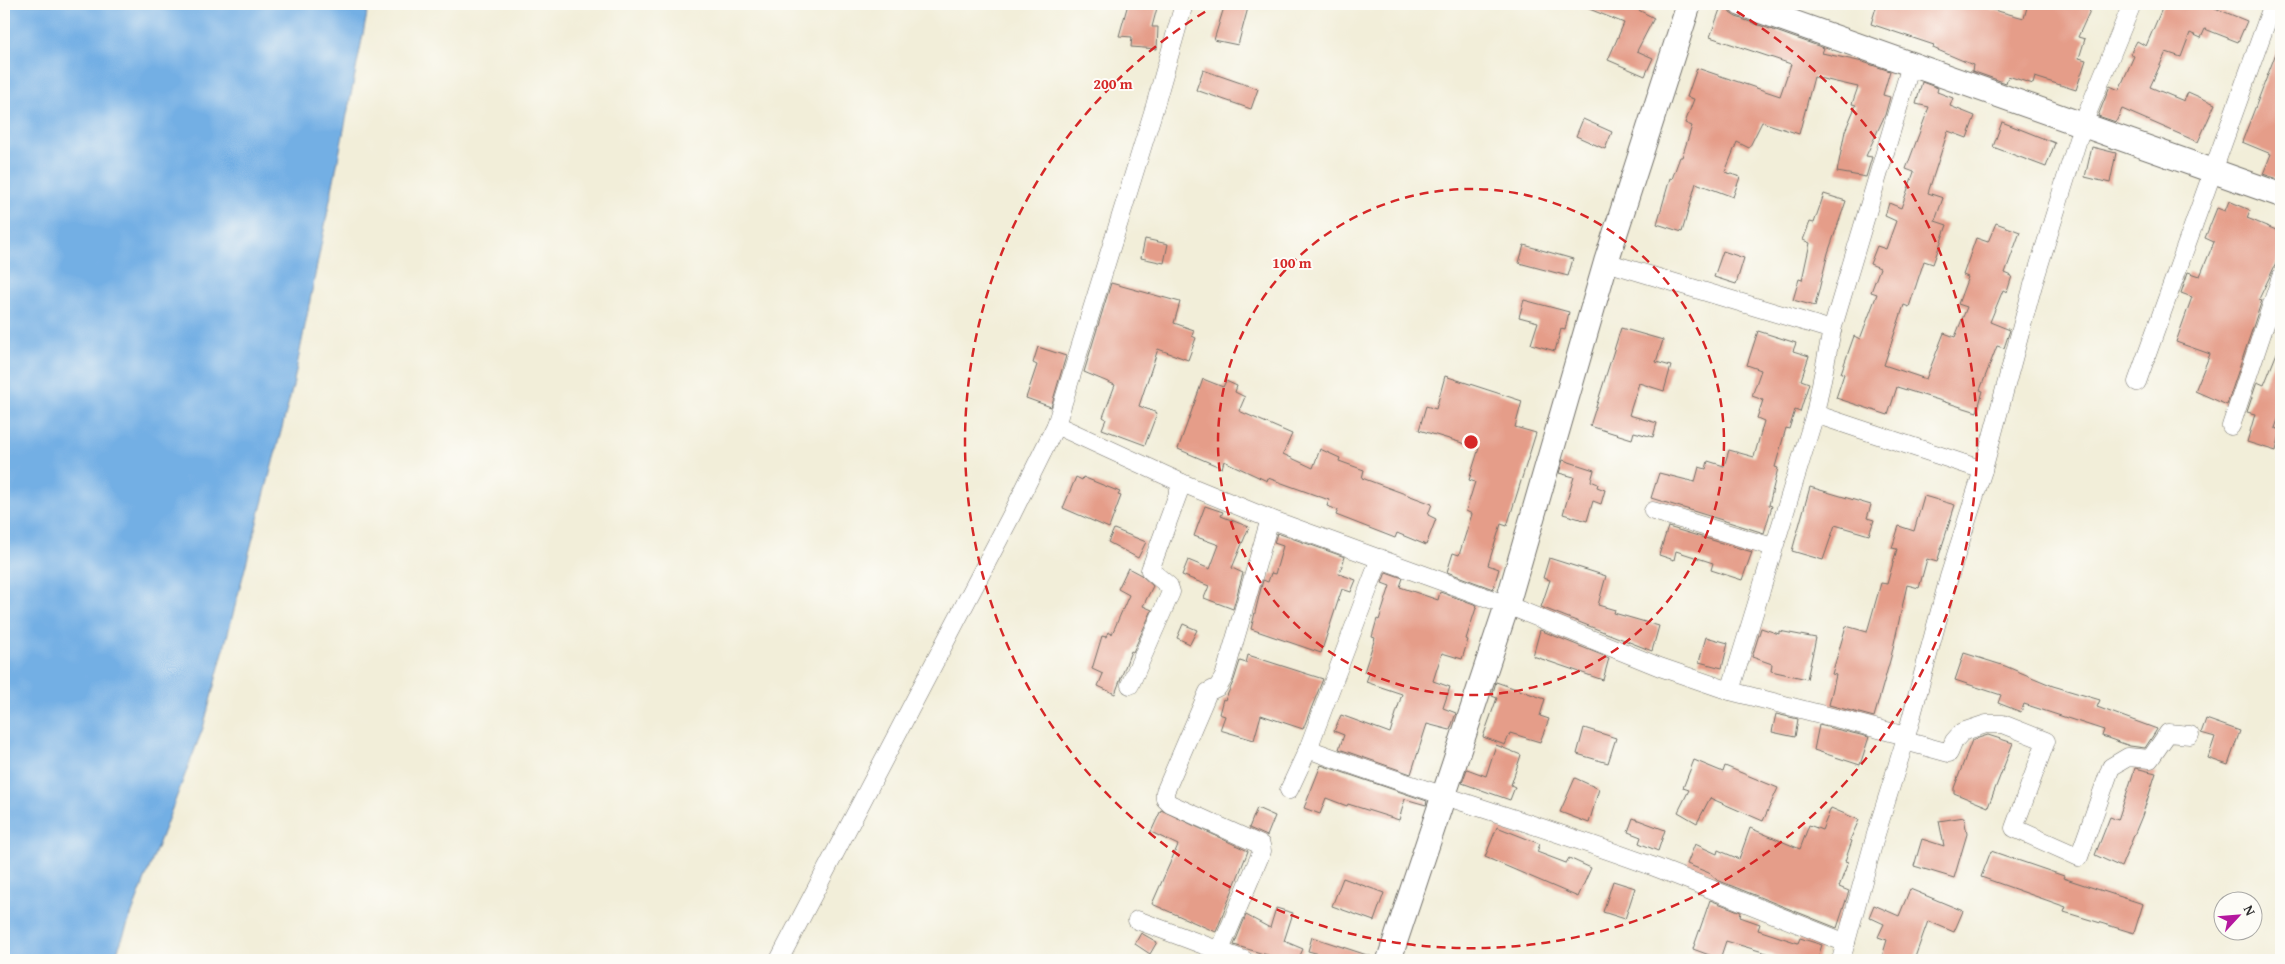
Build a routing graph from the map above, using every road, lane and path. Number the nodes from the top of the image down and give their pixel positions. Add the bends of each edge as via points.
1 (1184, 4) edge
2 (1689, 4) edge
3 (1741, 4) edge
4 (2132, 4) edge
5 (2273, 4) edge
6 (1911, 65) junction
7 (2082, 126) junction
8 (2213, 170) junction
9 (2281, 195) edge
10 (1606, 262) junction
11 (2281, 278) edge
12 (1832, 330) junction
13 (2137, 382) dead end
14 (1815, 414) junction
15 (1056, 425) junction
16 (2231, 426) dead end
17 (1983, 470) junction
18 (1182, 483) junction
19 (1653, 511) dead end
20 (1270, 519) junction
21 (1773, 548) junction
22 (1380, 558) junction
23 (1507, 605) junction
24 (1130, 685) dead end
25 (1730, 691) junction
26 (2190, 736) dead end
27 (1906, 739) junction
28 (1308, 749) junction
29 (1288, 790) dead end
30 (1444, 794) junction
31 (1137, 920) dead end
32 (1846, 943) junction
33 (1220, 950) junction
34 (779, 960) edge
35 (1244, 960) edge
36 (1389, 960) edge
37 (1841, 960) edge

1 - 15 street
2 - 10 street
3 - 6 street
4 - 7 street
5 - 8 street
6 - 7 street
6 - 12 street
7 - 8 street
7 - 17 street via 2033,285
8 - 9 street
8 - 13 street
10 - 12 street
10 - 23 street
11 - 16 street
12 - 14 street
14 - 17 street
14 - 21 street
15 - 18 street
15 - 34 street
17 - 27 street via 1948,577
18 - 20 street
18 - 24 street via 1150,570 1170,586 1171,592
19 - 21 street
20 - 22 street
20 - 33 street via 1224,677 1218,688 1208,692 1165,792 1165,799 1170,804 1261,845 1262,851
21 - 25 street
22 - 23 street
22 - 28 street
23 - 25 street via 1660,667
23 - 30 street
25 - 27 street
26 - 27 street via 2168,733 2150,759 2128,757 2111,767 2079,857 2014,828 2046,742 2002,724 1986,724 1962,732 1950,753
27 - 32 street
28 - 29 street
28 - 30 street via 1384,777
30 - 32 street via 1652,866
30 - 36 street
31 - 33 street
32 - 37 street
33 - 35 street

